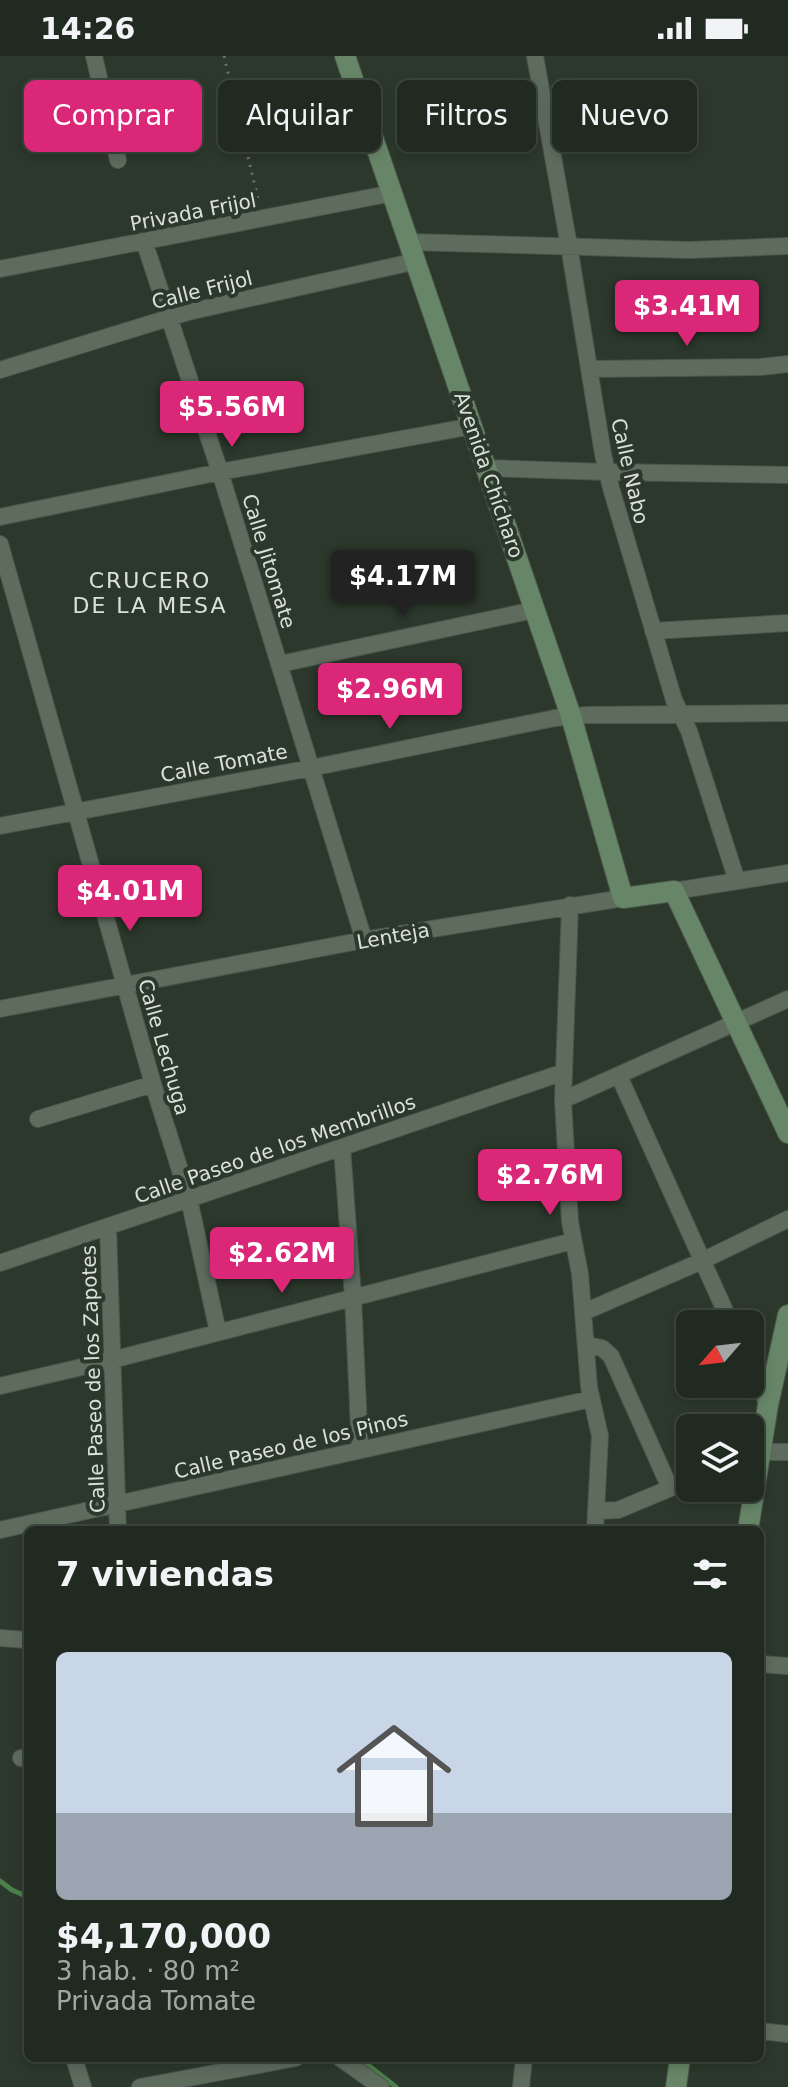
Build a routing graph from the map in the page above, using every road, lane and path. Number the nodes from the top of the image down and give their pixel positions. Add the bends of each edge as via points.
1 (94, 56) edge
2 (224, 56) edge
3 (345, 56) edge
4 (535, 56) edge
5 (118, 160) dead end
6 (393, 193) junction
7 (263, 218) junction
8 (144, 241) junction
9 (410, 242) junction
10 (569, 246) junction
11 (788, 246) edge
12 (417, 261) junction
13 (0, 269) edge
14 (169, 317) junction
15 (788, 364) edge
16 (589, 369) junction
17 (0, 370) edge
18 (473, 426) junction
19 (487, 468) junction
20 (220, 472) junction
21 (607, 472) junction
22 (788, 475) edge
23 (0, 517) edge
24 (0, 544) edge
25 (534, 610) junction
26 (788, 623) edge
27 (653, 631) junction
28 (280, 664) junction
29 (788, 713) edge
30 (680, 715) junction
31 (571, 716) junction
32 (311, 768) junction
33 (74, 812) junction
34 (0, 826) edge
35 (788, 873) edge
36 (737, 881) junction
37 (674, 891) junction
38 (623, 898) junction
39 (570, 905) junction
40 (364, 940) junction
41 (125, 987) junction
42 (788, 999) edge
43 (0, 1009) edge
44 (737, 1021) junction
45 (564, 1072) junction
46 (619, 1076) junction
47 (153, 1084) junction
48 (563, 1100) junction
49 (38, 1119) dead end
50 (788, 1133) edge
51 (342, 1147) junction
52 (189, 1199) junction
53 (788, 1219) edge
54 (108, 1227) junction
55 (573, 1241) junction
56 (702, 1261) junction
57 (0, 1263) edge
58 (353, 1297) junction
59 (725, 1310) edge
60 (584, 1312) junction
61 (788, 1315) edge
62 (218, 1332) junction
63 (587, 1345) junction
64 (112, 1360) junction
65 (0, 1386) edge
66 (764, 1396) edge
67 (591, 1399) junction
68 (768, 1405) junction
69 (764, 1419) edge
70 (360, 1450) junction
71 (788, 1452) edge
72 (764, 1453) edge
73 (676, 1486) edge
74 (670, 1488) junction
75 (750, 1502) edge
76 (117, 1505) junction
77 (597, 1511) junction
78 (118, 1526) edge
79 (595, 1526) edge
80 (748, 1526) edge
81 (0, 1530) edge
82 (0, 1638) edge
83 (24, 1640) edge
84 (764, 1664) edge
85 (788, 1666) edge
86 (764, 2031) edge
87 (788, 2034) edge
88 (75, 2062) edge
89 (274, 2062) edge
90 (346, 2062) edge
91 (524, 2062) edge
92 (679, 2062) edge
93 (83, 2087) edge
94 (140, 2087) edge
95 (381, 2087) edge
96 (521, 2087) edge
97 (676, 2087) edge

1 - 5 street
2 - 7 path
3 - 6 street, Avenida Chícharo
4 - 10 street, Calle Nabo
6 - 7 street, Privada Frijol
6 - 9 street, Avenida Chícharo
7 - 8 street, Privada Frijol
8 - 13 street, Privada Frijol
8 - 14 street, Calle Jitomate
9 - 10 street
9 - 12 street, Avenida Chícharo
10 - 11 street
10 - 16 street, Calle Nabo
12 - 14 street, Calle Frijol
12 - 18 street, Avenida Chícharo
14 - 17 street, Calle Frijol
14 - 20 street, Calle Jitomate
15 - 16 street
16 - 21 street, Calle Nabo
18 - 19 street, Avenida Chícharo
18 - 20 street
19 - 21 street
19 - 25 street, Avenida Chícharo
20 - 23 street
20 - 28 street, Calle Jitomate
21 - 22 street
21 - 27 street, Calle Nabo
24 - 33 street, Calle Lechuga
25 - 28 street
25 - 31 street, Avenida Chícharo
26 - 27 street
27 - 30 street, Calle Nabo
28 - 32 street, Calle Jitomate
29 - 30 street, Calle Tomate
30 - 31 street, Calle Tomate
30 - 36 street, Calle Nabo
31 - 32 street, Calle Tomate
31 - 38 street, Avenida Chícharo
32 - 33 street, Calle Tomate
32 - 40 street, Calle Jitomate
33 - 34 street, Calle Tomate
33 - 41 street, Calle Lechuga
35 - 36 street, Lenteja
36 - 37 street, Lenteja
37 - 38 street, Lenteja
37 - 44 street
38 - 39 street, Lenteja
39 - 40 street, Lenteja
39 - 45 street
40 - 41 street, Lenteja
41 - 43 street, Lenteja
41 - 47 street, Calle Lechuga
42 - 44 street
44 - 46 street
44 - 50 street
45 - 48 street
45 - 51 street, Calle Paseo de los Membrillos
46 - 48 street
46 - 56 street
47 - 49 street
47 - 52 street, Calle Lechuga
48 - 55 street
51 - 52 street, Calle Paseo de los Membrillos
51 - 58 street
52 - 54 street, Calle Paseo de los Membrillos
52 - 62 street, Calle Lechuga
53 - 56 street
54 - 57 street, Calle Paseo de los Membrillos
54 - 64 street, Calle Paseo de los Zapotes
55 - 58 street
55 - 60 street
56 - 59 street
56 - 60 street
58 - 62 street
58 - 70 street
60 - 63 street
61 - 68 street
62 - 64 street
63 - 67 street
63 - 74 street via 611,1356
64 - 65 street
64 - 76 street, Calle Paseo de los Zapotes
66 - 68 street
67 - 70 street, Calle Paseo de los Pinos
67 - 77 street via 600,1436
68 - 69 street
70 - 76 street, Calle Paseo de los Pinos
71 - 72 street
73 - 74 street
74 - 77 street via 618,1510
75 - 80 street
76 - 78 street, Calle Paseo de los Zapotes
76 - 81 street, Calle Paseo de los Pinos
77 - 79 street
82 - 83 street
84 - 85 street
86 - 87 street
88 - 93 street
89 - 94 street
90 - 95 street
91 - 96 street
92 - 97 street

